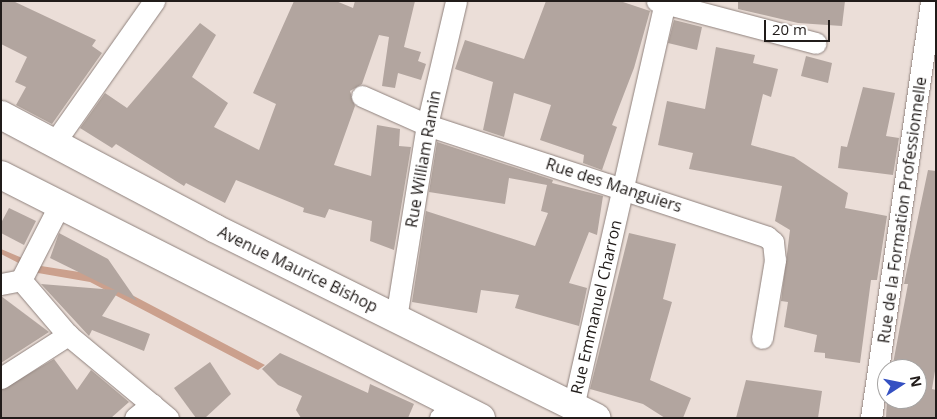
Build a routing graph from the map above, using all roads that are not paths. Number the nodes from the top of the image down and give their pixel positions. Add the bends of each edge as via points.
1 (154, 1) edge
2 (456, 1) edge
3 (931, 1) edge
4 (662, 2) edge
5 (816, 43) dead end
6 (362, 96) dead end
7 (1, 115) edge
8 (427, 125) junction
9 (54, 143) junction
10 (1, 175) edge
11 (624, 188) junction
12 (60, 204) junction
13 (16, 278) edge
14 (396, 318) junction
15 (68, 335) junction
16 (762, 338) dead end
17 (1, 378) edge
18 (152, 404) junction
19 (585, 412) edge
20 (460, 414) edge
21 (135, 418) edge
22 (168, 418) edge
23 (871, 418) edge

1 - 9 street
2 - 8 street, Rue William Ramin
3 - 23 street, Rue de la Formation Professionnelle
4 - 5 street
4 - 11 street, Rue Emmanuel Charron
6 - 8 street, Rue des Manguiers
7 - 9 main road, Avenue Maurice Bishop
8 - 11 street, Rue des Manguiers
8 - 14 street, Rue William Ramin
9 - 14 main road, Avenue Maurice Bishop
10 - 12 main road
11 - 16 street, Rue des Manguiers via 754,232 773,242 775,260
11 - 19 street, Rue Emmanuel Charron
12 - 13 street via 36,250
12 - 20 main road
13 - 15 street
14 - 19 main road, Avenue Maurice Bishop
15 - 17 street
15 - 18 street
18 - 21 street
18 - 22 street

